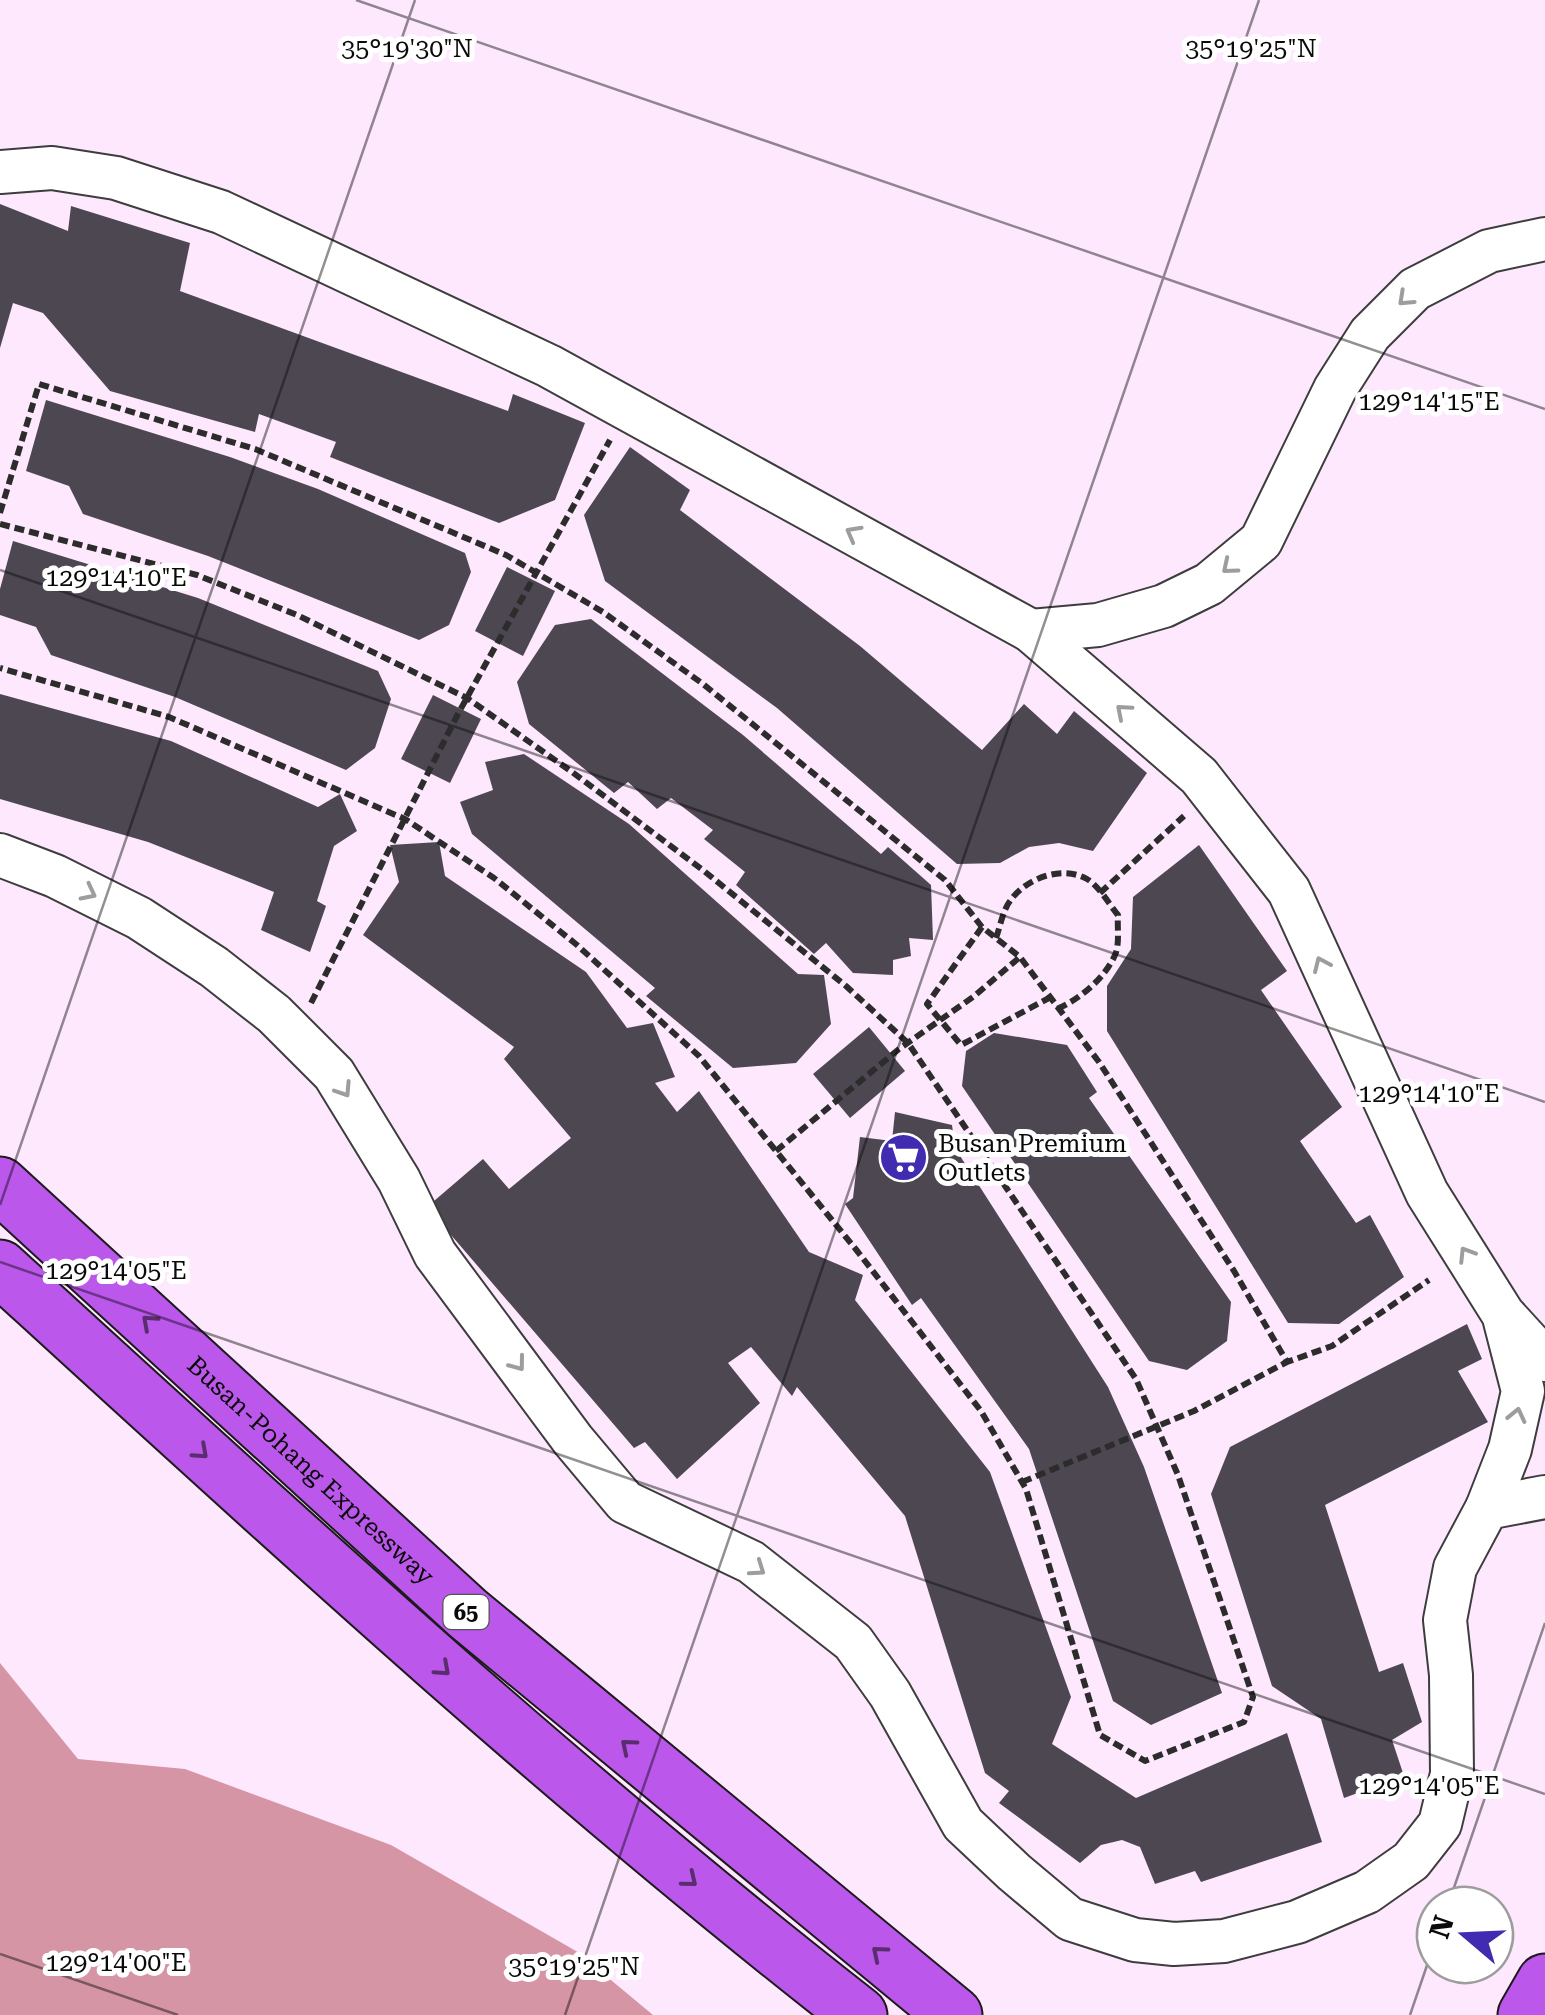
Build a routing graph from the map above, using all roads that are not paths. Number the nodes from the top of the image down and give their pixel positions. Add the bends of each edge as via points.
1 (0, 172) edge
2 (1545, 239) edge
3 (1030, 631) junction
4 (0, 855) edge
5 (0, 1186) edge
6 (0, 1268) edge
7 (1503, 1314) junction
8 (1545, 1360) edge
9 (1545, 1497) edge
10 (1488, 1508) junction
11 (1545, 1982) edge
12 (858, 2015) edge
13 (954, 2015) edge
14 (1526, 2015) edge

3 -> 1 street via 549,366 221,212 116,178 52,168
2 -> 3 street via 1489,251 1415,289 1370,334 1261,541 1209,584 1098,625
7 -> 3 street via 1428,1193 1289,891 1200,776
4 -> 10 street via 139,918 274,1014 334,1074 435,1254 625,1502 751,1562 853,1642 964,1824 1070,1919 1136,1940 1224,1941 1297,1922 1367,1892 1411,1861 1440,1824 1452,1774 1445,1620 1455,1568
13 -> 5 highway, Busan-Pohang Expressway / 65 via 468,1613
6 -> 12 highway, 65 via 547,1762
7 - 8 street
10 -> 7 street via 1523,1392
9 - 10 street
11 - 14 highway

